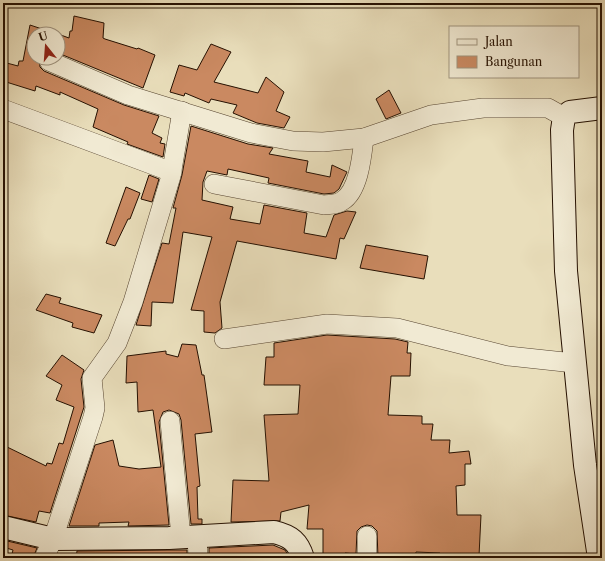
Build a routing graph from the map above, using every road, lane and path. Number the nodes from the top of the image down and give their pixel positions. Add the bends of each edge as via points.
1 (60, 66) edge
2 (602, 108) edge
3 (3, 109) edge
4 (182, 111) junction
5 (561, 115) junction
6 (371, 136) junction
7 (172, 172) junction
8 (214, 184) dead end
9 (224, 339) dead end
10 (574, 363) junction
11 (170, 421) dead end
12 (3, 527) edge
13 (189, 536) junction
14 (367, 536) dead end
15 (53, 539) junction
16 (44, 558) edge
17 (198, 558) edge
18 (303, 558) edge
19 (367, 558) edge
20 (599, 558) edge

1 - 4 street via 128,95
2 - 5 street
3 - 7 street
4 - 6 street via 240,130 280,139 323,142
4 - 7 street
5 - 6 street via 548,108 483,108 431,115
5 - 10 street via 566,271
6 - 8 street via 350,195 339,203 324,205
7 - 15 street via 133,302 117,343 92,378 93,417
9 - 10 street via 327,324 397,328 508,356
10 - 20 street via 585,465
11 - 13 street
12 - 15 street
13 - 15 street
13 - 17 street
13 - 18 street via 274,532 294,540
14 - 19 street
15 - 16 street

